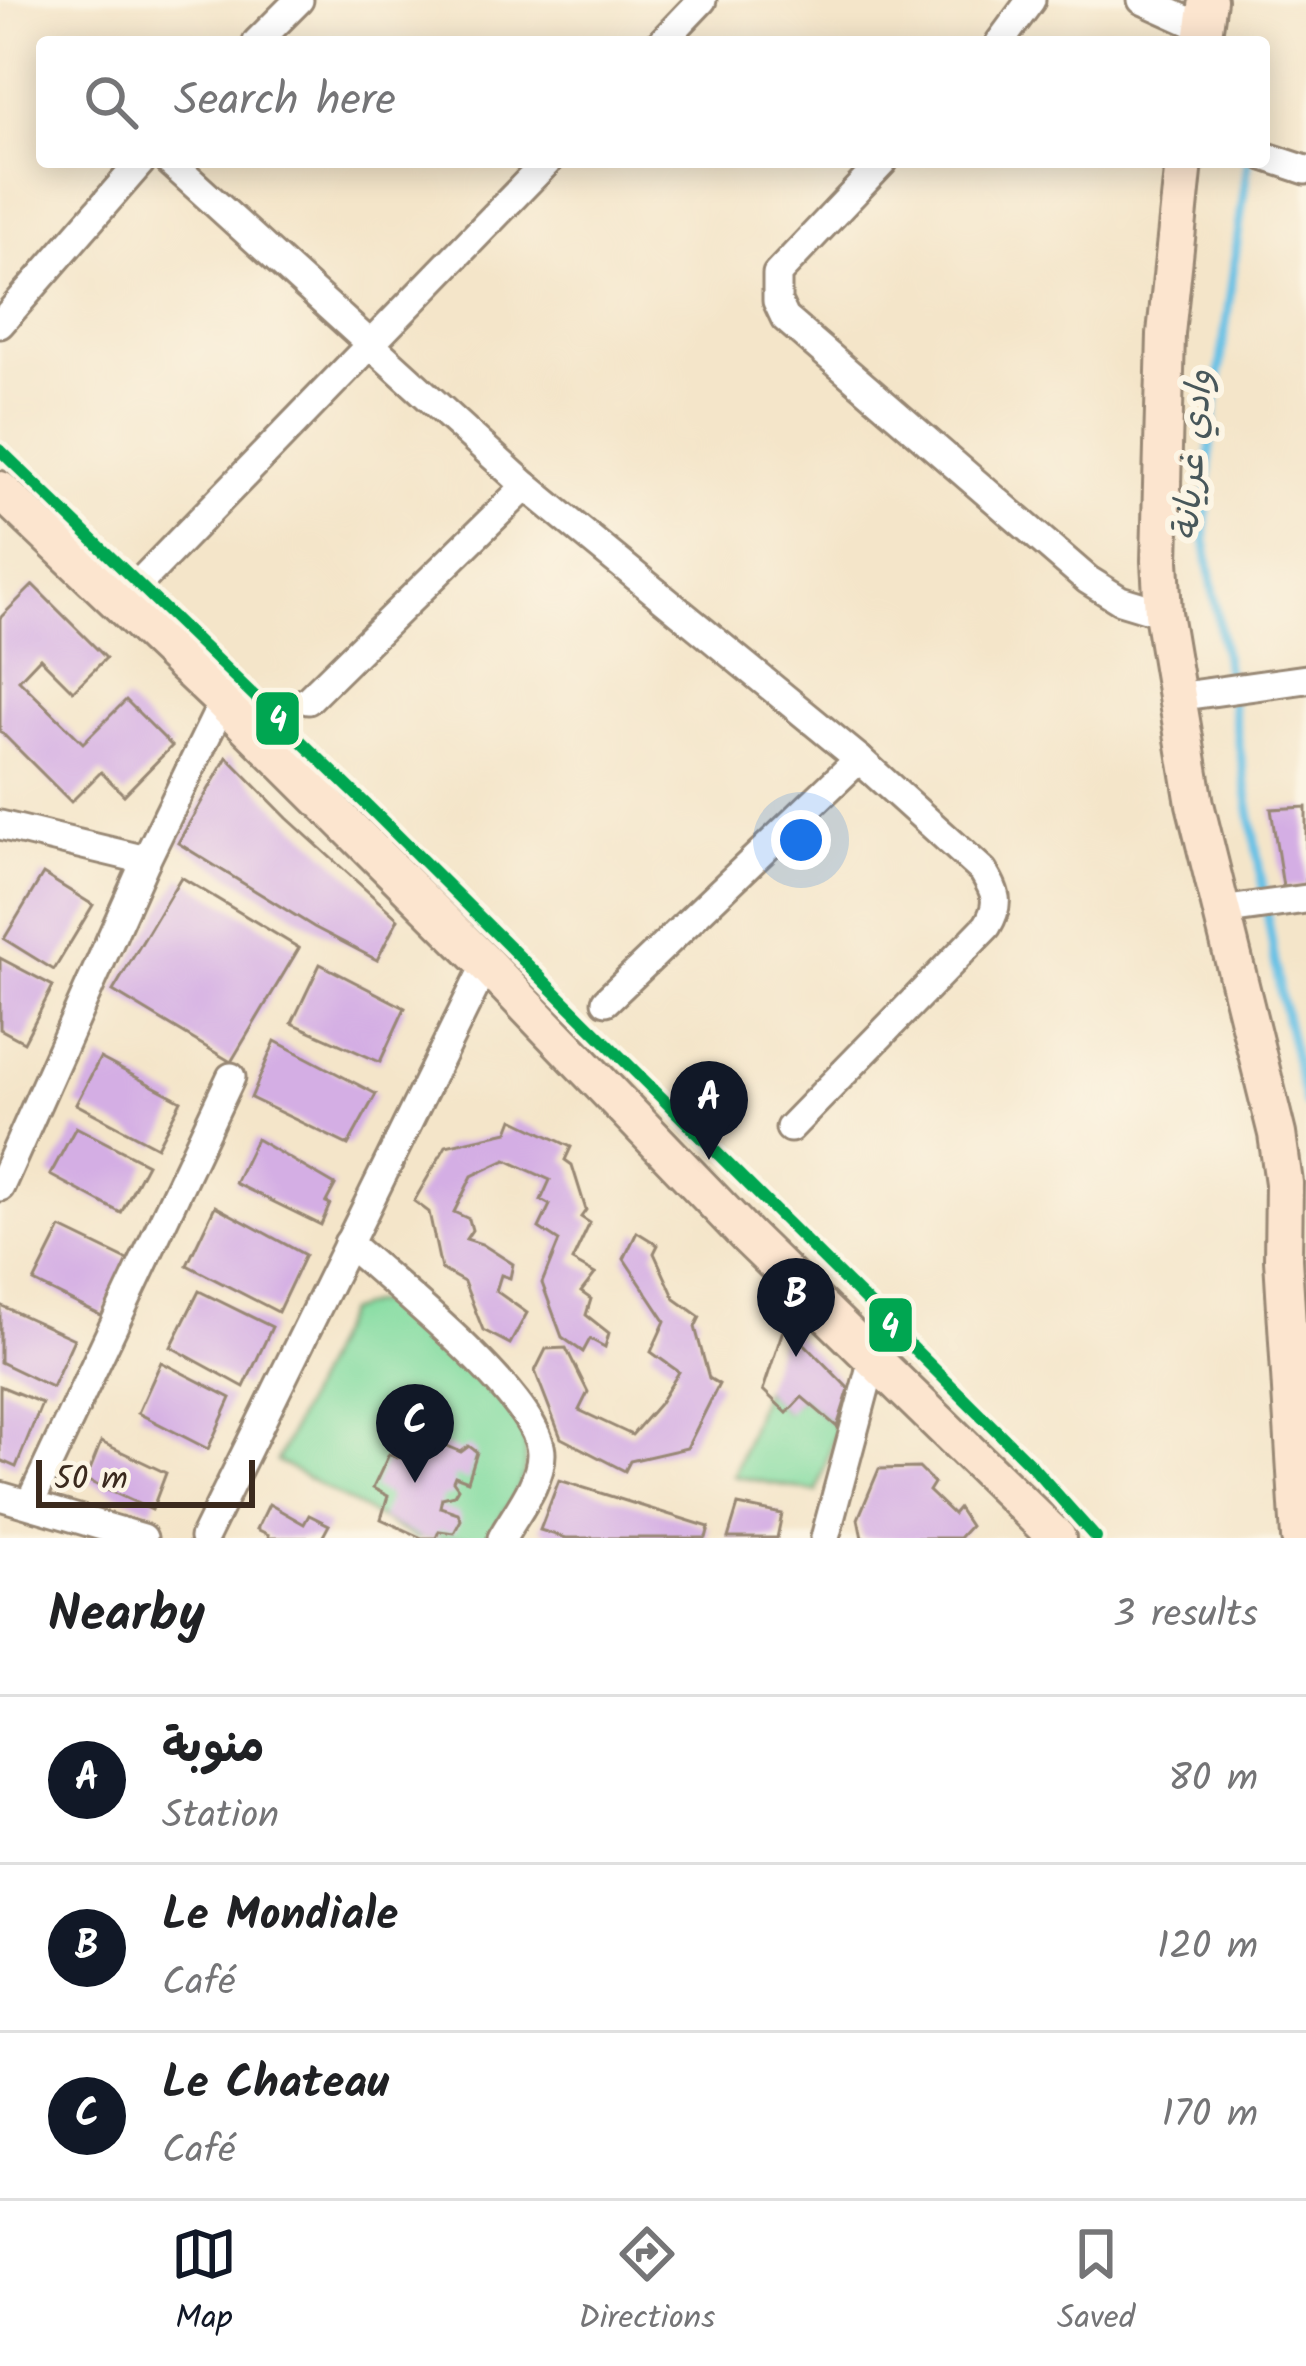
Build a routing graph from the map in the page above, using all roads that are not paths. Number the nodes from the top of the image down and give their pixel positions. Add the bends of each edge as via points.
1 (298, 0) edge
2 (702, 0) edge
3 (1030, 0) edge
4 (1142, 0) edge
5 (1204, 23) edge
6 (263, 36) edge
7 (668, 36) edge
8 (1004, 36) edge
9 (1270, 157) edge
10 (136, 168) edge
11 (176, 168) edge
12 (541, 168) edge
13 (877, 168) edge
14 (1183, 168) edge
15 (1306, 170) edge
16 (0, 324) edge
17 (370, 347) junction
18 (526, 486) junction
19 (0, 490) edge
20 (120, 603) junction
21 (1163, 613) junction
22 (1306, 679) edge
23 (1176, 697) junction
24 (308, 700) dead end
25 (223, 702) junction
26 (859, 759) junction
27 (0, 825) edge
28 (146, 860) junction
29 (1293, 901) edge
30 (1233, 910) junction
31 (486, 964) junction
32 (606, 1001) dead end
33 (231, 1078) dead end
34 (790, 1128) dead end
35 (0, 1187) edge
36 (348, 1243) junction
37 (1296, 1276) edge
38 (874, 1355) junction
39 (1296, 1464) junction
40 (0, 1496) edge
41 (30, 1503) junction
42 (827, 1536) edge
43 (506, 1537) edge
44 (142, 1538) edge
45 (204, 1538) edge
46 (1057, 1538) edge
47 (1283, 1538) edge
48 (1300, 1538) edge

1 - 6 street
2 - 7 street
3 - 8 street
4 - 5 street
9 - 15 street
10 - 16 street
11 - 17 street
12 - 17 street
13 - 21 street via 777,274 785,318 1088,580
14 - 21 main road via 1166,334
17 - 18 street
17 - 20 street
18 - 24 street
18 - 26 street
19 - 20 main road
20 - 25 main road
21 - 23 main road
22 - 23 street
23 - 30 main road via 1195,804
25 - 28 street
25 - 31 main road
26 - 32 street
26 - 34 street via 983,872 997,910
27 - 28 street
28 - 35 street
29 - 30 street
30 - 37 main road
31 - 36 street
31 - 38 main road via 748,1237
33 - 41 street
36 - 43 street via 527,1413 541,1448 540,1471
36 - 45 street
37 - 39 main road
38 - 42 street
38 - 46 main road
39 - 47 main road
39 - 48 main road
40 - 41 street
41 - 44 street

